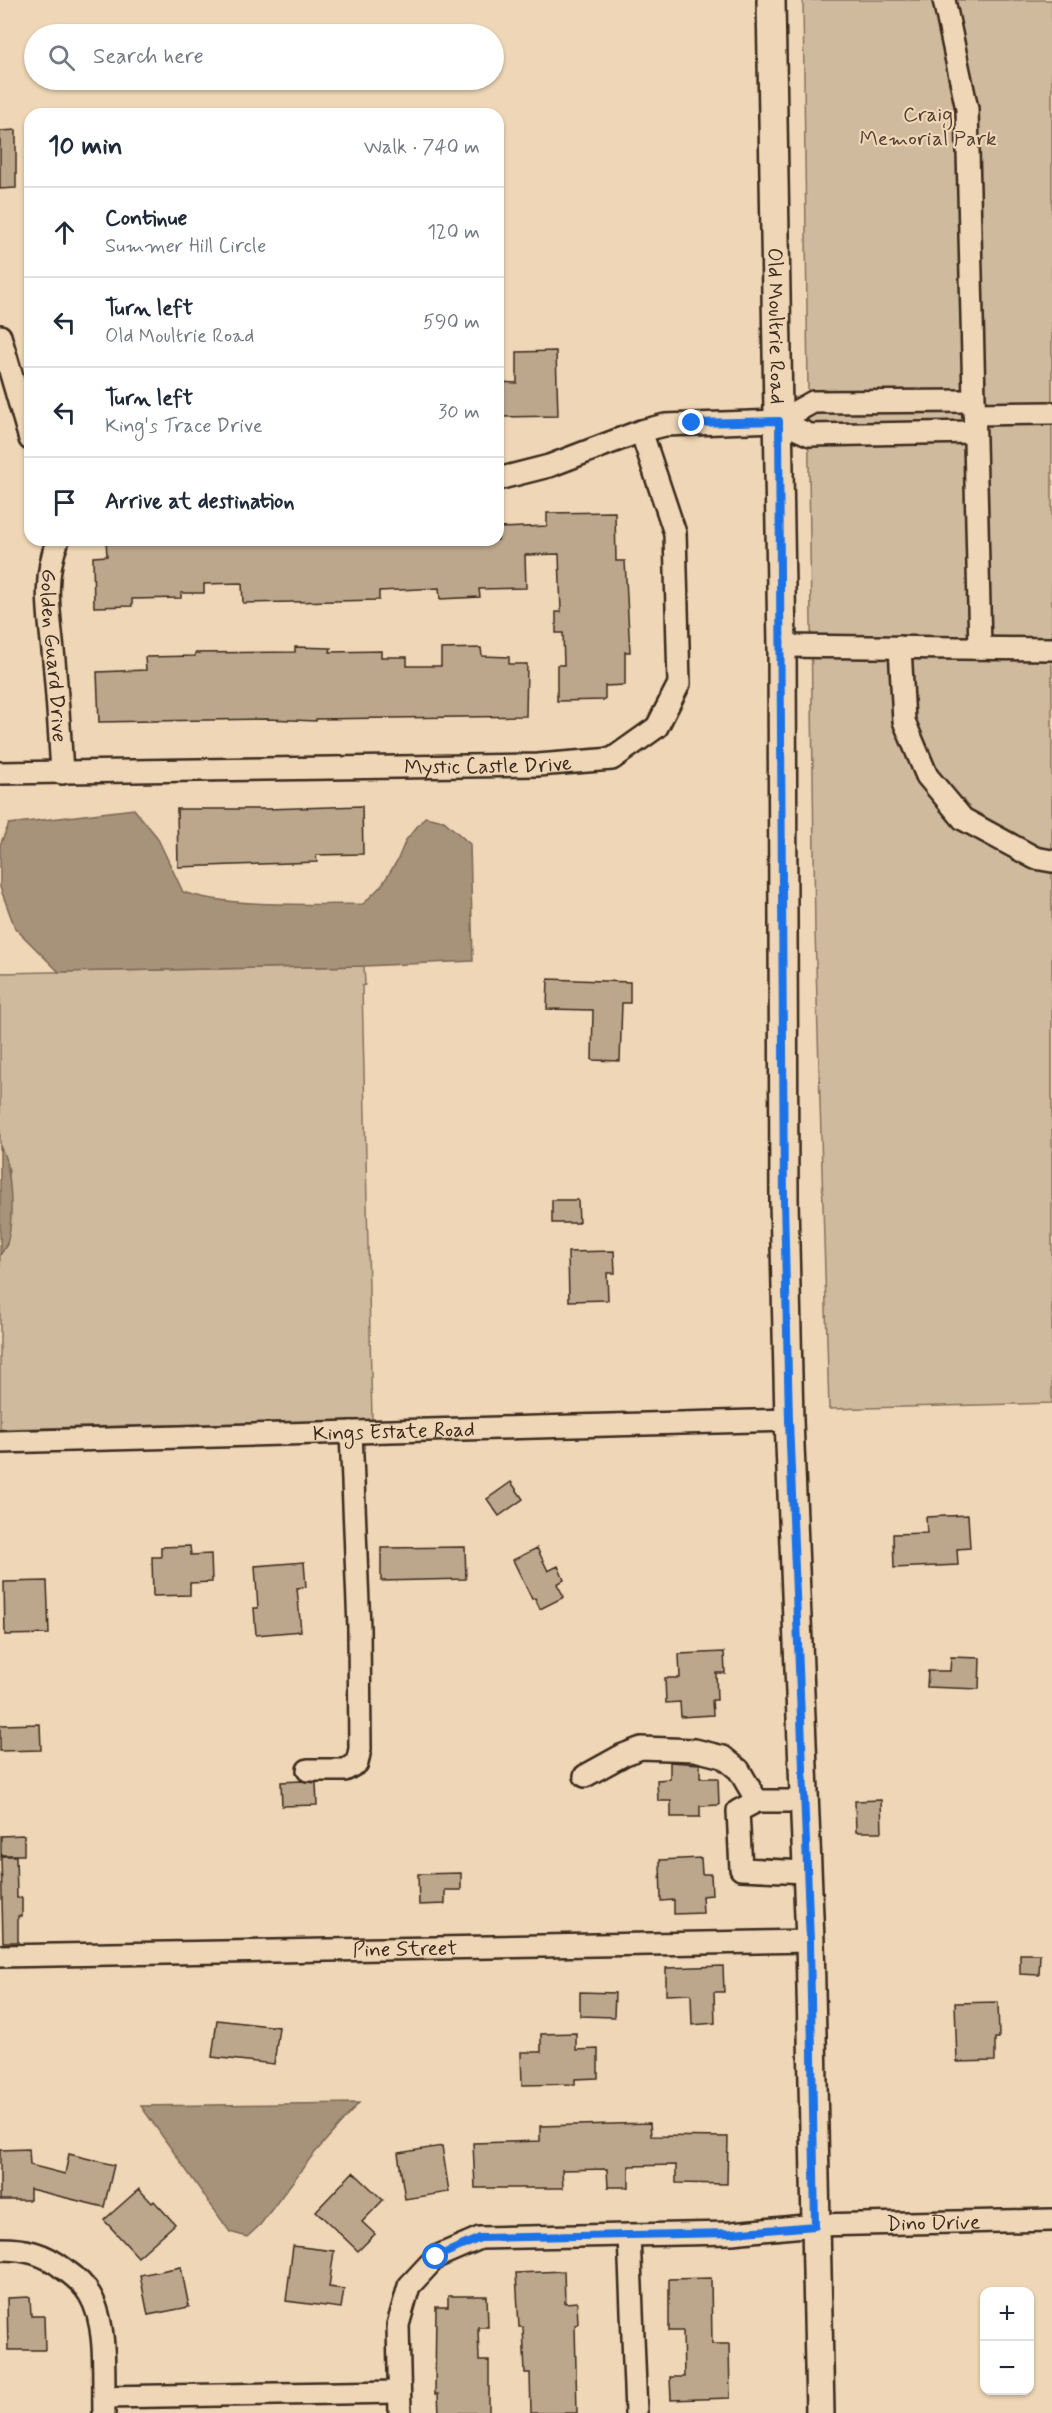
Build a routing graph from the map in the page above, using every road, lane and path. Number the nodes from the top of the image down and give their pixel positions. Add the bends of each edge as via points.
1 (771, 0) edge
2 (944, 0) edge
3 (0, 336) edge
4 (1052, 413) edge
5 (974, 416) junction
6 (24, 418) edge
7 (779, 421) junction
8 (640, 431) junction
9 (504, 477) edge
10 (55, 546) edge
11 (782, 646) junction
12 (900, 647) junction
13 (980, 648) junction
14 (1052, 649) edge
15 (0, 773) edge
16 (62, 773) junction
17 (1052, 861) edge
18 (789, 1420) junction
19 (351, 1432) junction
20 (0, 1442) edge
21 (308, 1770) dead end
22 (585, 1776) dead end
23 (757, 1801) junction
24 (804, 1801) junction
25 (807, 1872) junction
26 (810, 1941) junction
27 (0, 1956) edge
28 (1052, 2220) edge
29 (815, 2226) junction
30 (629, 2235) junction
31 (0, 2249) edge
32 (400, 2403) edge
33 (104, 2405) edge
34 (636, 2413) edge
35 (820, 2413) edge

1 - 7 main road, Old Moultrie Road
2 - 5 street via 967,109
3 - 6 street
4 - 5 street
5 - 7 street via 810,435
5 - 7 street via 813,402
5 - 13 street
7 - 8 street via 665,425
7 - 11 main road, Old Moultrie Road
8 - 9 street via 549,466
8 - 16 street, Mystic Castle Drive via 675,533 679,684 657,727 612,759 527,766
10 - 16 street, Golden Guard Drive via 47,593
11 - 12 street
11 - 18 main road, Old Moultrie Road via 784,1200
12 - 13 street
12 - 17 street via 904,721 927,776 963,819 1035,858
13 - 14 street
15 - 16 street, Mystic Castle Drive
18 - 19 street, Kings Estate Road
18 - 24 main road, Old Moultrie Road
19 - 20 street, Kings Estate Road
19 - 21 street via 360,1749 357,1763 345,1770
22 - 23 street via 641,1748 695,1750 723,1757 739,1770
23 - 24 street
23 - 25 street via 738,1811 741,1869
24 - 25 main road, Old Moultrie Road
25 - 26 main road, Old Moultrie Road
26 - 27 street, Pine Street
26 - 29 main road, Old Moultrie Road
28 - 29 street, Dino Drive
29 - 30 street, Dino Drive
29 - 35 main road, Old Moultrie Road
30 - 32 street, Dino Drive via 480,2238 436,2257 409,2286 398,2325
30 - 34 street
31 - 33 street via 33,2251 56,2262 78,2279 91,2296 102,2330
32 - 33 street

